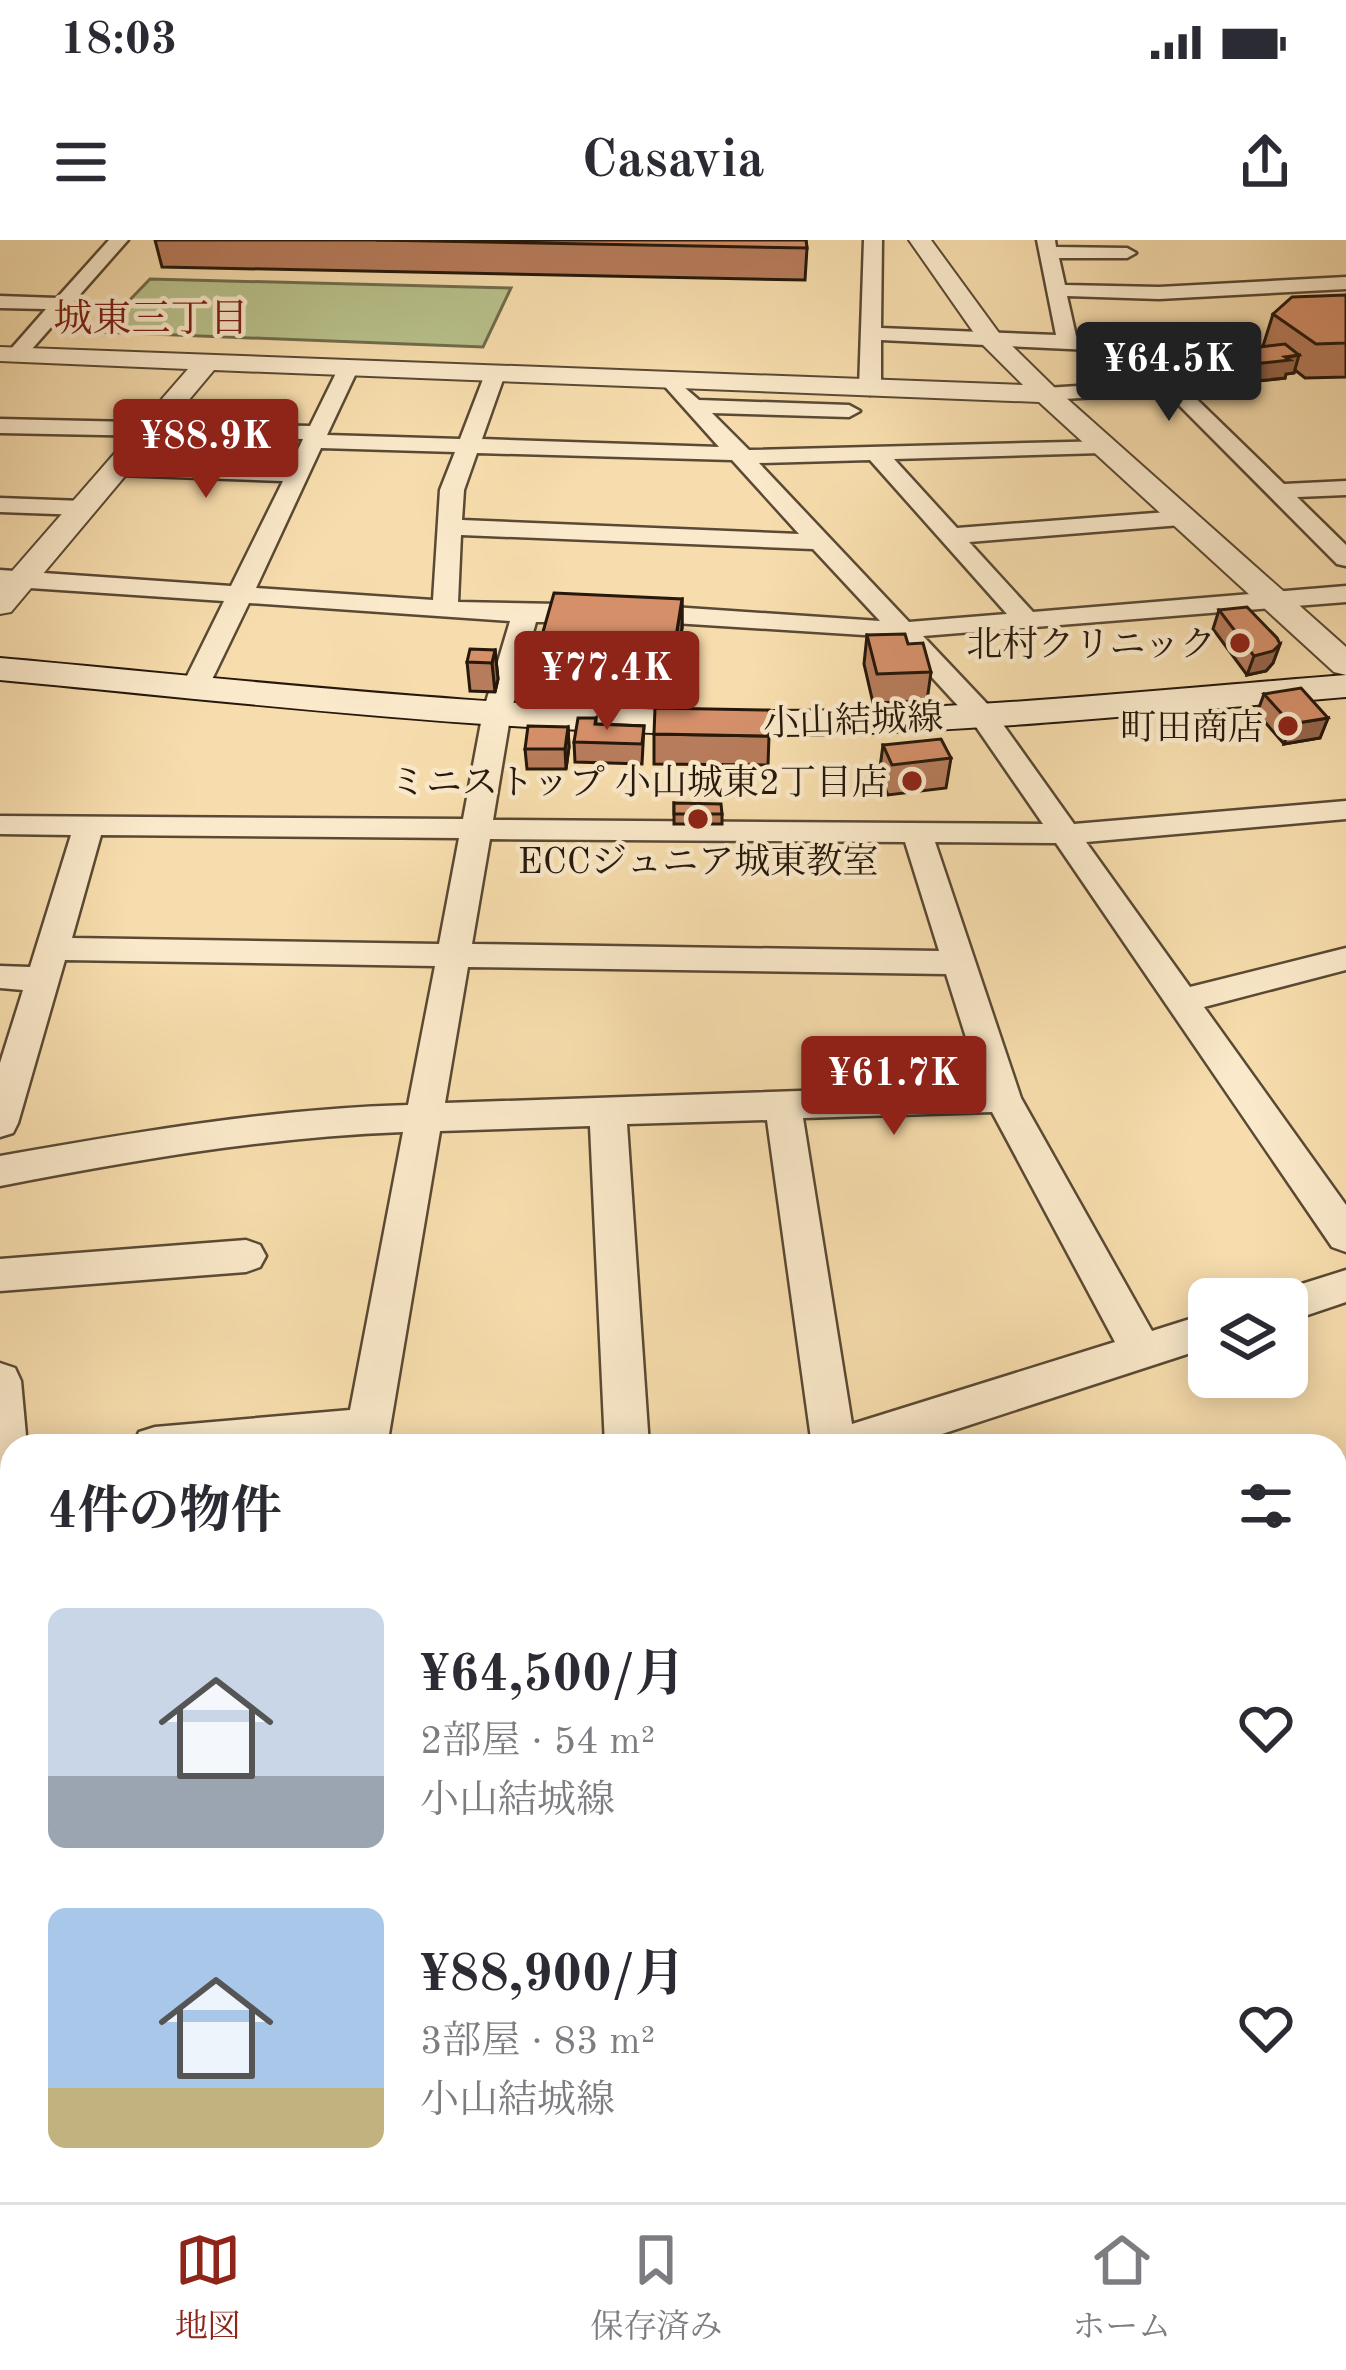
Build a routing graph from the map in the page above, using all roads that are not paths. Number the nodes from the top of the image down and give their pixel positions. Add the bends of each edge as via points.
1 (119, 240) edge
2 (873, 240) edge
3 (920, 240) edge
4 (1048, 246) edge
5 (1127, 253) dead end
6 (1346, 283) edge
7 (1056, 290) junction
8 (0, 302) edge
9 (62, 304) junction
10 (873, 334) junction
11 (990, 338) junction
12 (1067, 341) junction
13 (1105, 347) dead end
14 (8, 354) edge
15 (208, 361) junction
16 (348, 369) junction
17 (495, 374) junction
18 (670, 381) junction
19 (870, 389) junction
20 (1046, 394) junction
21 (694, 406) junction
22 (849, 411) dead end
23 (0, 425) edge
24 (149, 429) junction
25 (315, 437) junction
26 (466, 445) junction
27 (1102, 446) junction
28 (875, 452) junction
29 (741, 456) junction
30 (117, 468) junction
31 (297, 475) junction
32 (1346, 488) edge
33 (1278, 491) junction
34 (0, 505) edge
35 (83, 508) junction
36 (1181, 518) junction
37 (452, 527) junction
38 (950, 536) junction
39 (822, 542) junction
40 (1346, 559) edge
41 (11, 578) edge
42 (238, 595) junction
43 (1346, 595) edge
44 (1275, 601) junction
45 (0, 605) edge
46 (445, 608) junction
47 (525, 614) junction
48 (1028, 622) junction
49 (902, 630) junction
50 (1346, 665) edge
51 (0, 669) edge
52 (196, 686) junction
53 (1346, 686) edge
54 (497, 712) junction
55 (982, 715) junction
56 (1346, 810) edge
57 (0, 825) edge
58 (89, 825) junction
59 (477, 828) junction
60 (917, 832) junction
61 (1065, 834) junction
62 (455, 957) junction
63 (956, 963) junction
64 (47, 964) junction
65 (1340, 968) edge
66 (0, 977) edge
67 (1182, 1001) junction
68 (1003, 1098) junction
69 (784, 1105) junction
70 (608, 1110) junction
71 (423, 1116) junction
72 (0, 1123) edge
73 (0, 1171) edge
74 (1346, 1236) edge
75 (246, 1256) dead end
76 (0, 1275) edge
77 (1346, 1286) edge
78 (1308, 1298) edge
79 (1188, 1337) edge
80 (1142, 1352) junction
81 (0, 1381) edge
82 (6, 1434) edge
83 (367, 1434) edge
84 (626, 1434) edge
85 (832, 1434) edge
86 (883, 1434) edge

1 - 9 street
2 - 10 street
3 - 11 street
4 - 5 street
4 - 7 street
6 - 7 street
7 - 12 street
8 - 9 street
9 - 14 street
10 - 11 street
10 - 19 street
11 - 12 street
11 - 20 street
12 - 13 street
14 - 15 street
15 - 16 street
15 - 24 street
16 - 17 street
16 - 25 street
17 - 18 street
17 - 26 street
18 - 19 street
18 - 21 street
19 - 20 street
20 - 27 street
20 - 33 street via 1172,386
21 - 22 street
21 - 29 street
23 - 24 street
24 - 25 street
24 - 30 street
25 - 26 street
25 - 31 street
26 - 29 street
26 - 37 street via 452,490
27 - 28 street
27 - 36 street
28 - 29 street
28 - 38 street
29 - 39 street
30 - 31 street
30 - 35 street
31 - 42 street
32 - 33 street
33 - 40 street
34 - 35 street
35 - 41 street
36 - 38 street
36 - 44 street
37 - 39 street
37 - 46 street
38 - 48 street
39 - 49 street
41 - 42 street
41 - 45 street
42 - 46 street
42 - 52 street
43 - 44 street
44 - 48 street
44 - 50 street
46 - 47 street
47 - 49 street
47 - 54 street
48 - 49 street
49 - 55 street
51 - 52 main road, 小山結城線
52 - 54 main road, 小山結城線
53 - 55 main road, 小山結城線
54 - 55 main road, 小山結城線 via 771,723
54 - 59 street
55 - 61 street
56 - 61 street
57 - 58 street
58 - 59 street
58 - 64 street
59 - 60 street
59 - 62 street
60 - 61 street
60 - 63 street
61 - 67 street
62 - 63 street
62 - 64 street
62 - 71 street
63 - 68 street
64 - 66 street
64 - 72 street
65 - 67 street
67 - 74 street
68 - 69 street
68 - 80 street
69 - 70 street
69 - 85 street
70 - 71 street
70 - 84 street
71 - 73 street via 236,1130
71 - 83 street
75 - 76 street
77 - 78 street
79 - 80 street
80 - 86 street
81 - 82 street

